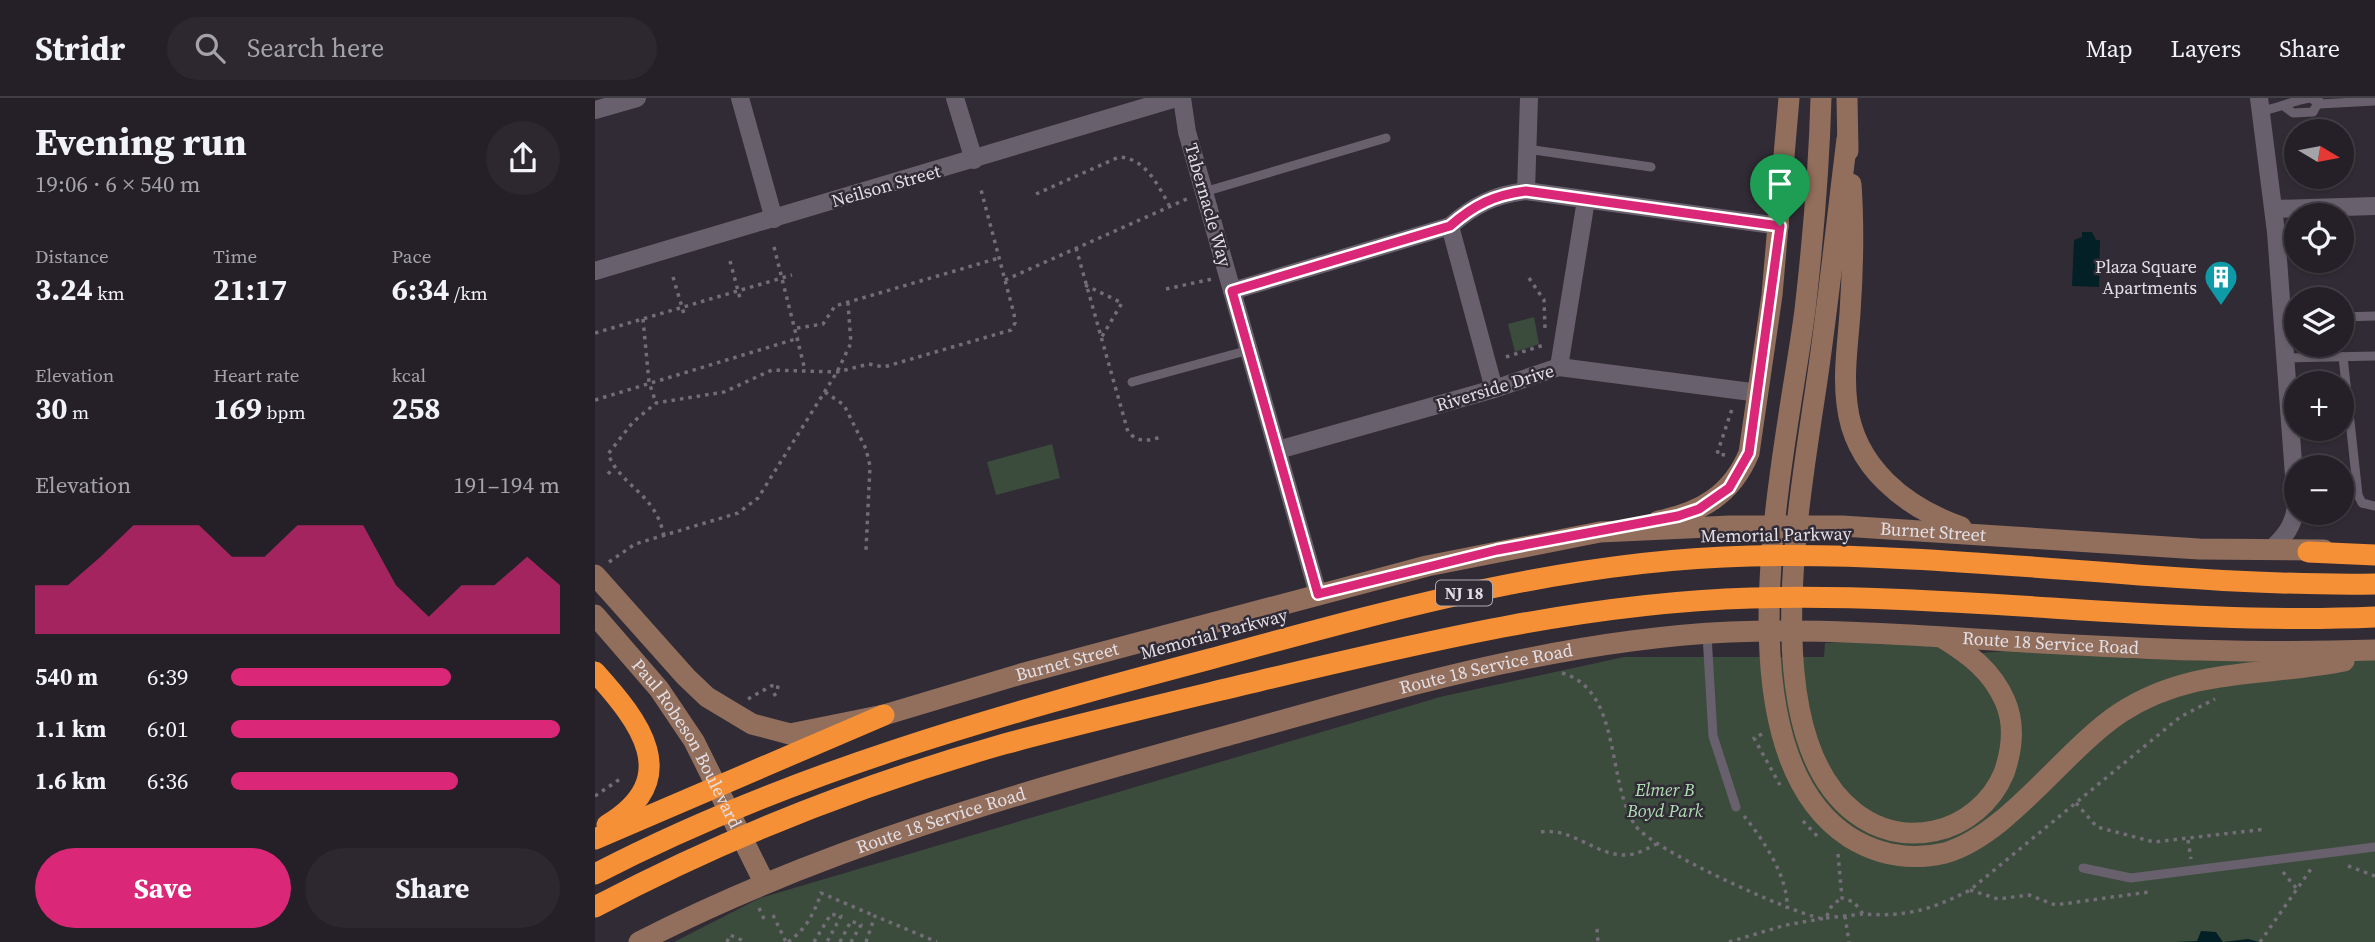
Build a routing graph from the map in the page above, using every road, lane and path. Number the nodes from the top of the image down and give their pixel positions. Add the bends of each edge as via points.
1 (637, 98) edge
2 (740, 98) edge
3 (955, 98) edge
4 (1176, 98) edge
5 (1182, 98) edge
6 (1529, 98) edge
7 (1789, 98) edge
8 (1821, 98) edge
9 (1847, 98) edge
10 (2375, 100) edge
11 (2319, 101) edge
12 (2260, 105) edge
13 (595, 110) edge
14 (1387, 138) dead end
15 (1847, 139) junction
16 (1527, 149) junction
17 (974, 160) junction
18 (1651, 167) dead end
19 (980, 186) dead end
20 (1526, 191) junction
21 (1204, 192) junction
22 (1037, 194) dead end
23 (1586, 200) junction
24 (1169, 205) junction
25 (2375, 206) edge
26 (2274, 209) junction
27 (774, 219) junction
28 (1450, 226) junction
29 (1780, 226) junction
30 (774, 247) dead end
31 (1076, 248) junction
32 (999, 258) junction
33 (730, 261) dead end
34 (595, 271) edge
35 (792, 275) dead end
36 (673, 277) dead end
37 (784, 278) junction
38 (1529, 278) dead end
39 (1005, 280) junction
40 (1230, 283) junction
41 (1085, 285) junction
42 (2285, 287) edge
43 (1166, 289) dead end
44 (738, 291) junction
45 (740, 298) dead end
46 (848, 304) junction
47 (682, 308) junction
48 (684, 314) dead end
49 (2375, 316) edge
50 (2354, 317) edge
51 (643, 319) junction
52 (797, 328) junction
53 (595, 333) edge
54 (799, 338) junction
55 (1101, 338) junction
56 (1249, 350) junction
57 (2375, 356) edge
58 (1506, 357) dead end
59 (2343, 357) joint
60 (2354, 357) edge
61 (2286, 358) joint
62 (1559, 367) junction
63 (806, 371) junction
64 (837, 372) junction
65 (649, 382) junction
66 (1132, 382) dead end
67 (1494, 389) junction
68 (825, 391) junction
69 (1759, 393) junction
70 (595, 400) edge
71 (656, 403) junction
72 (1734, 404) dead end
73 (1161, 437) dead end
74 (1278, 450) junction
75 (1717, 454) dead end
76 (614, 467) junction
77 (608, 474) dead end
78 (2375, 506) edge
79 (1600, 533) junction
80 (1987, 534) junction
81 (664, 536) junction
82 (2375, 546) edge
83 (866, 551) dead end
84 (2269, 551) junction
85 (2308, 552) junction
86 (2375, 555) edge
87 (600, 569) edge
88 (2375, 584) edge
89 (1318, 594) junction
90 (595, 615) edge
91 (2375, 617) edge
92 (1707, 633) junction
93 (1941, 637) junction
94 (2375, 652) edge
95 (595, 672) edge
96 (1557, 672) dead end
97 (750, 698) dead end
98 (770, 698) dead end
99 (2215, 699) dead end
100 (884, 715) junction
101 (620, 779) dead end
102 (595, 796) edge
103 (2076, 803) junction
104 (1736, 807) joint
105 (2266, 829) dead end
106 (595, 832) edge
107 (1541, 832) dead end
108 (595, 839) edge
109 (1657, 844) junction
110 (2375, 847) edge
111 (1841, 856) dead end
112 (2315, 864) dead end
113 (2337, 867) dead end
114 (2083, 868) dead end
115 (2281, 869) dead end
116 (2324, 869) dead end
117 (2311, 870) junction
118 (595, 874) edge
119 (2375, 876) edge
120 (764, 882) junction
121 (2297, 889) junction
122 (1842, 898) junction
123 (756, 903) dead end
124 (595, 907) edge
125 (1787, 909) junction
126 (1863, 914) junction
127 (773, 915) dead end
128 (875, 916) junction
129 (1845, 916) junction
130 (1820, 918) junction
131 (1826, 918) junction
132 (764, 919) dead end
133 (1597, 929) dead end
134 (639, 942) edge
135 (727, 942) edge
136 (746, 942) edge
137 (787, 942) edge
138 (814, 942) edge
139 (827, 942) edge
140 (840, 942) edge
141 (851, 942) edge
142 (866, 942) edge
143 (936, 942) edge
144 (1598, 942) edge
145 (1728, 942) edge
146 (1849, 942) edge
147 (2260, 942) edge

1 - 13 street
2 - 27 street
3 - 17 street
4 - 17 street, Neilson Street
5 - 21 street, Tabernacle Way
6 - 16 street
7 - 29 main road
8 - 94 main road via 1810,261 1775,517 1770,593 1777,717 1805,788 1830,821 1870,848 1891,855 1924,856 1955,849 1987,831 2090,735 2152,695 2217,676 2303,669
9 - 15 main road
10 - 11 lane
11 - 12 lane via 2292,100 2284,107
12 - 26 street
14 - 21 lane
15 - 80 main road via 1854,220 1846,387 1852,427 1873,467 1904,498 1946,521
15 - 93 main road via 1798,522 1793,674 1802,717 1825,777 1843,803 1887,829 1916,834 1937,831 1968,817 1987,801 2001,778 2011,741 2010,716 2002,694 1968,654
16 - 18 lane
16 - 20 street
17 - 27 street, Neilson Street
19 - 32 path
20 - 23 street
20 - 28 street via 1472,206
21 - 24 path
21 - 40 street, Tabernacle Way
22 - 24 path via 1119,157 1129,158 1154,179
23 - 29 street
23 - 62 street
24 - 31 path
25 - 26 street
26 - 42 street
27 - 34 street, Neilson Street
28 - 40 street
28 - 67 street
29 - 69 main road
30 - 37 path
31 - 39 path
31 - 41 path
32 - 39 path
32 - 46 path
33 - 44 path
35 - 37 path
36 - 47 path
37 - 44 path
37 - 52 path
38 - 58 path via 1544,300 1546,345
39 - 64 path via 1015,323 1011,330 884,367 869,364
40 - 43 path
40 - 56 street, Tabernacle Way
41 - 55 path
41 - 55 path via 1122,303
44 - 45 path
44 - 47 path
46 - 52 path via 835,306 823,324
46 - 64 path via 851,343
47 - 48 path
47 - 51 path
49 - 50 lane
51 - 53 path
51 - 65 path
52 - 54 path
54 - 63 path
54 - 65 path
55 - 73 path via 1128,432 1145,441
56 - 66 lane
56 - 74 street, Tabernacle Way
57 - 60 lane
59 - 61 lane
59 - 78 lane via 2358,495 2363,503
61 - 84 street via 2295,511 2284,536
62 - 67 street, Riverside Drive
62 - 69 street, Riverside Drive
63 - 64 path
63 - 71 path via 772,370 724,392
64 - 68 path
65 - 70 path
65 - 71 path
67 - 74 street, Riverside Drive
68 - 81 path via 758,498 738,513
68 - 83 path via 844,405 866,449 870,466
69 - 79 main road via 1749,453 1721,494 1689,513
71 - 76 path via 633,422 608,454
72 - 75 path
74 - 89 street, Tabernacle Way
76 - 77 path
76 - 81 path via 651,503 660,516
79 - 80 main road, Burnet Street via 1766,526
79 - 89 main road, Burnet Street via 1474,555
80 - 84 main road, Burnet Street
81 - 87 path via 635,544
82 - 85 main road, Burnet Street
84 - 85 main road, Burnet Street
85 - 86 highway
87 - 100 main road, Burnet Street via 685,677 741,719 790,734
88 - 118 highway, Memorial Parkway / NJ 18 via 2282,583 1829,556 1703,558 1580,572 1449,596 1358,619 926,739 750,802
89 - 100 main road, Burnet Street
90 - 120 main road, Paul Robeson Boulevard via 668,703 712,772
91 - 124 highway, NJ 18 via 2197,616 1785,597 1678,602 1562,615 1395,649 1003,745 772,824
92 - 93 main road, Route 18 Service Road
92 - 104 lane via 1713,736
92 - 120 main road, Route 18 Service Road via 1616,641 1452,675 997,800 874,839
93 - 94 main road, Route 18 Service Road via 2225,651
95 - 106 highway via 642,733 649,760 635,802
96 - 109 path via 1583,682 1598,699 1628,811 1644,835
97 - 98 path via 778,685
99 - 103 path via 2180,717
100 - 108 highway
101 - 102 path
103 - 105 path via 2097,827 2154,842
103 - 126 path via 1970,890 1934,908 1894,916
104 - 125 path via 1757,832 1778,872 1788,897
107 - 109 path via 1585,841 1616,855 1629,856
109 - 125 path
110 - 114 lane via 2131,878
111 - 122 path
112 - 117 path
113 - 119 path via 2350,866
115 - 121 path
116 - 117 path
117 - 121 path
120 - 134 main road, Route 18 Service Road
121 - 147 path
122 - 126 path via 1854,902
122 - 131 path
123 - 132 path
125 - 130 path
126 - 129 path
127 - 137 path
128 - 137 path via 821,893 815,913 801,933
128 - 142 path
128 - 143 path
129 - 131 path
129 - 146 path
130 - 131 path
130 - 145 path
133 - 144 path
135 - 136 path via 730,935
138 - 139 path via 831,914 841,916
140 - 141 path via 851,921 861,925

